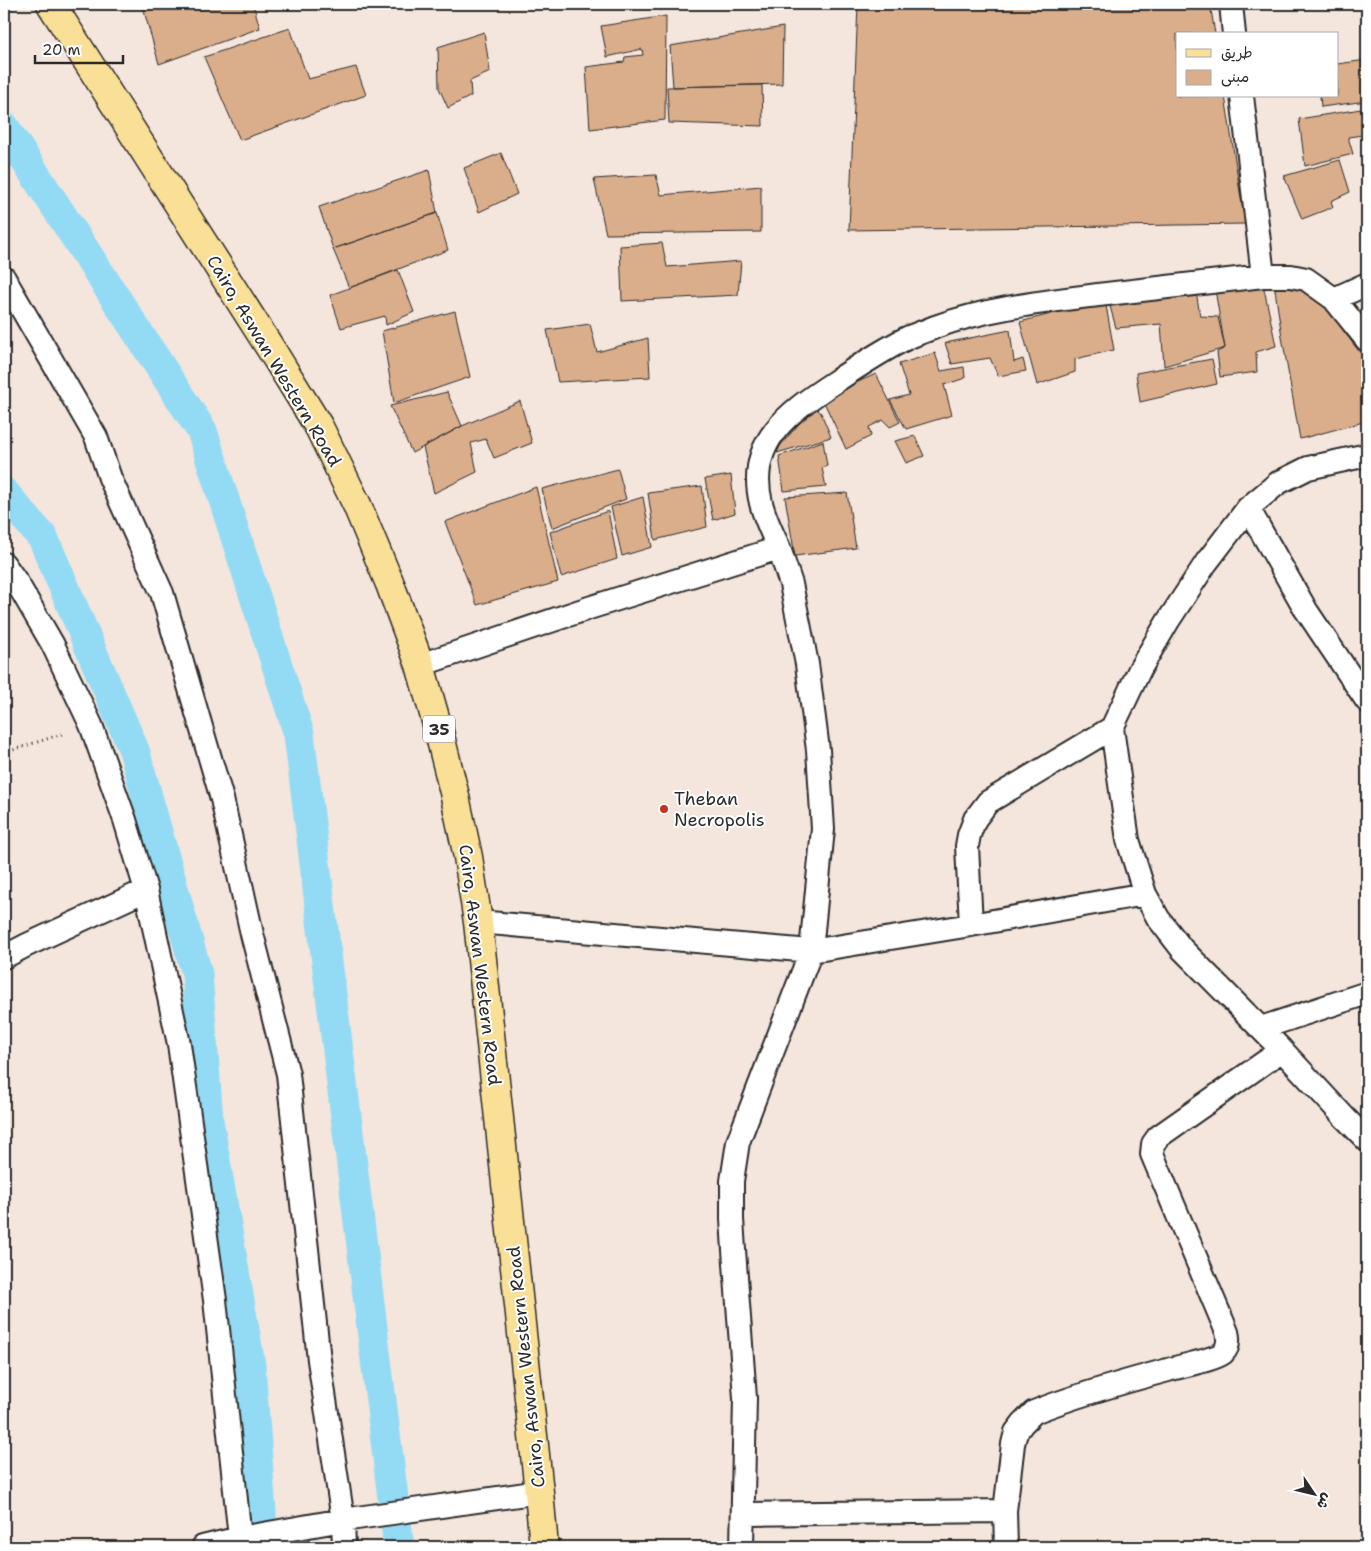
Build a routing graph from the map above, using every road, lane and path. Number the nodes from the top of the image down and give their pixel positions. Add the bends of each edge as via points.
1 (51, 4) edge
2 (1231, 4) edge
3 (1234, 32) edge
4 (1242, 98) edge
5 (1263, 276) junction
6 (4, 278) edge
7 (1367, 284) edge
8 (1334, 299) junction
9 (1367, 340) edge
10 (1367, 455) edge
11 (1248, 508) junction
12 (779, 548) junction
13 (4, 564) edge
14 (420, 665) junction
15 (1367, 701) edge
16 (92, 725) junction
17 (1112, 728) junction
18 (4, 753) edge
19 (146, 890) junction
20 (1144, 894) junction
21 (478, 922) junction
22 (971, 925) junction
23 (811, 950) junction
24 (4, 957) edge
25 (1367, 993) edge
26 (1261, 1028) junction
27 (1282, 1050) junction
28 (1367, 1140) edge
29 (540, 1492) junction
30 (1005, 1511) junction
31 (742, 1514) junction
32 (343, 1520) junction
33 (241, 1541) edge
34 (203, 1547) edge
35 (344, 1547) edge
36 (544, 1547) edge
37 (742, 1547) edge
38 (1006, 1547) edge

1 - 14 main road, Cairo, Aswan Western Road / 35 via 319,428 357,505
2 - 3 street
4 - 5 street
5 - 8 street via 1306,279
5 - 12 street via 1025,304 962,318 908,338 800,405 771,436 760,463 759,491 760,502
6 - 32 street via 96,437 110,478 162,593 222,799 288,1074 319,1360
7 - 8 street
8 - 9 street
10 - 11 street via 1308,468 1278,483
11 - 15 street via 1306,610
11 - 17 street via 1168,621 1140,668
12 - 14 street
12 - 23 street via 791,584 807,664 818,750 823,829
13 - 16 street via 54,645
14 - 21 main road, Cairo, Aswan Western Road / 35 via 454,792
16 - 18 path
16 - 19 street
17 - 20 street via 1128,840
17 - 22 street via 988,802 981,811 971,827 967,846
19 - 24 street
19 - 33 street via 180,1044 215,1300
20 - 22 street
20 - 26 street via 1182,949
21 - 23 street
21 - 29 main road, Cairo, Aswan Western Road / 35
22 - 23 street
23 - 31 street via 738,1142 732,1181 745,1398
25 - 26 street
26 - 27 street
27 - 28 street
27 - 30 street via 1158,1137 1152,1148 1227,1332 1226,1350 1210,1358 1034,1412 1014,1438
29 - 32 street
29 - 36 main road, Cairo, Aswan Western Road / 35
30 - 31 street
30 - 38 street
31 - 37 street
32 - 33 street
32 - 35 street
33 - 34 street

